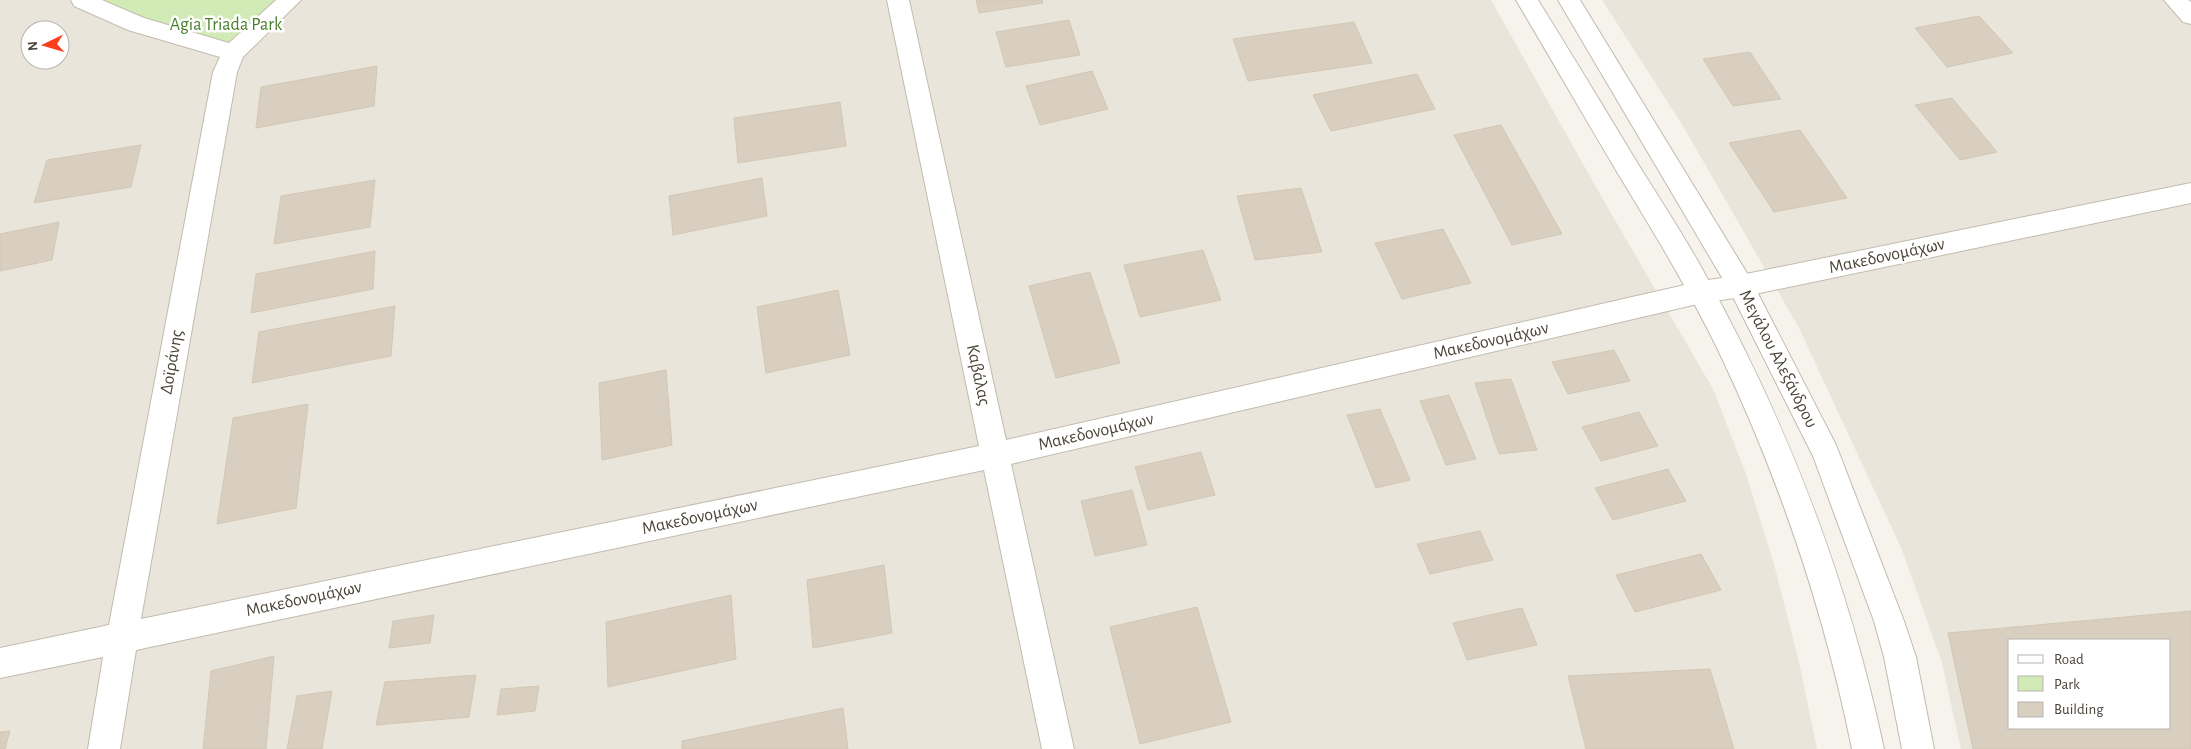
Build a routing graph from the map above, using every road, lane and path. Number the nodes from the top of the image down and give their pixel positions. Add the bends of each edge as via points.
1 (82, 0) edge
2 (290, 0) edge
3 (898, 0) edge
4 (1527, 0) edge
5 (1568, 0) edge
6 (2175, 0) edge
7 (2191, 16) edge
8 (233, 53) junction
9 (2191, 193) edge
10 (1741, 286) junction
11 (1702, 292) junction
12 (995, 455) junction
13 (122, 637) junction
14 (0, 663) edge
15 (104, 749) edge
16 (1058, 749) edge
17 (1868, 749) edge
18 (1918, 749) edge

1 - 8 street via 136,24
2 - 8 street, Δοϊράνης
3 - 12 street, Καβάλας
4 - 11 street
5 - 10 street, Μεγάλου Αλεξάνδρου
6 - 7 street
8 - 13 street, Δοϊράνης via 225,72
9 - 10 street, Μακεδονομάχων
10 - 11 street, Μακεδονομάχων
10 - 18 street, Μεγάλου Αλεξάνδρου via 1826,454 1858,535 1900,657
11 - 12 street, Μακεδονομάχων
11 - 17 street via 1782,458 1811,538 1848,661
12 - 13 street, Μακεδονομάχων
12 - 16 street, Καβάλας
13 - 14 street, Μακεδονομάχων
13 - 15 street, Δοϊράνης

